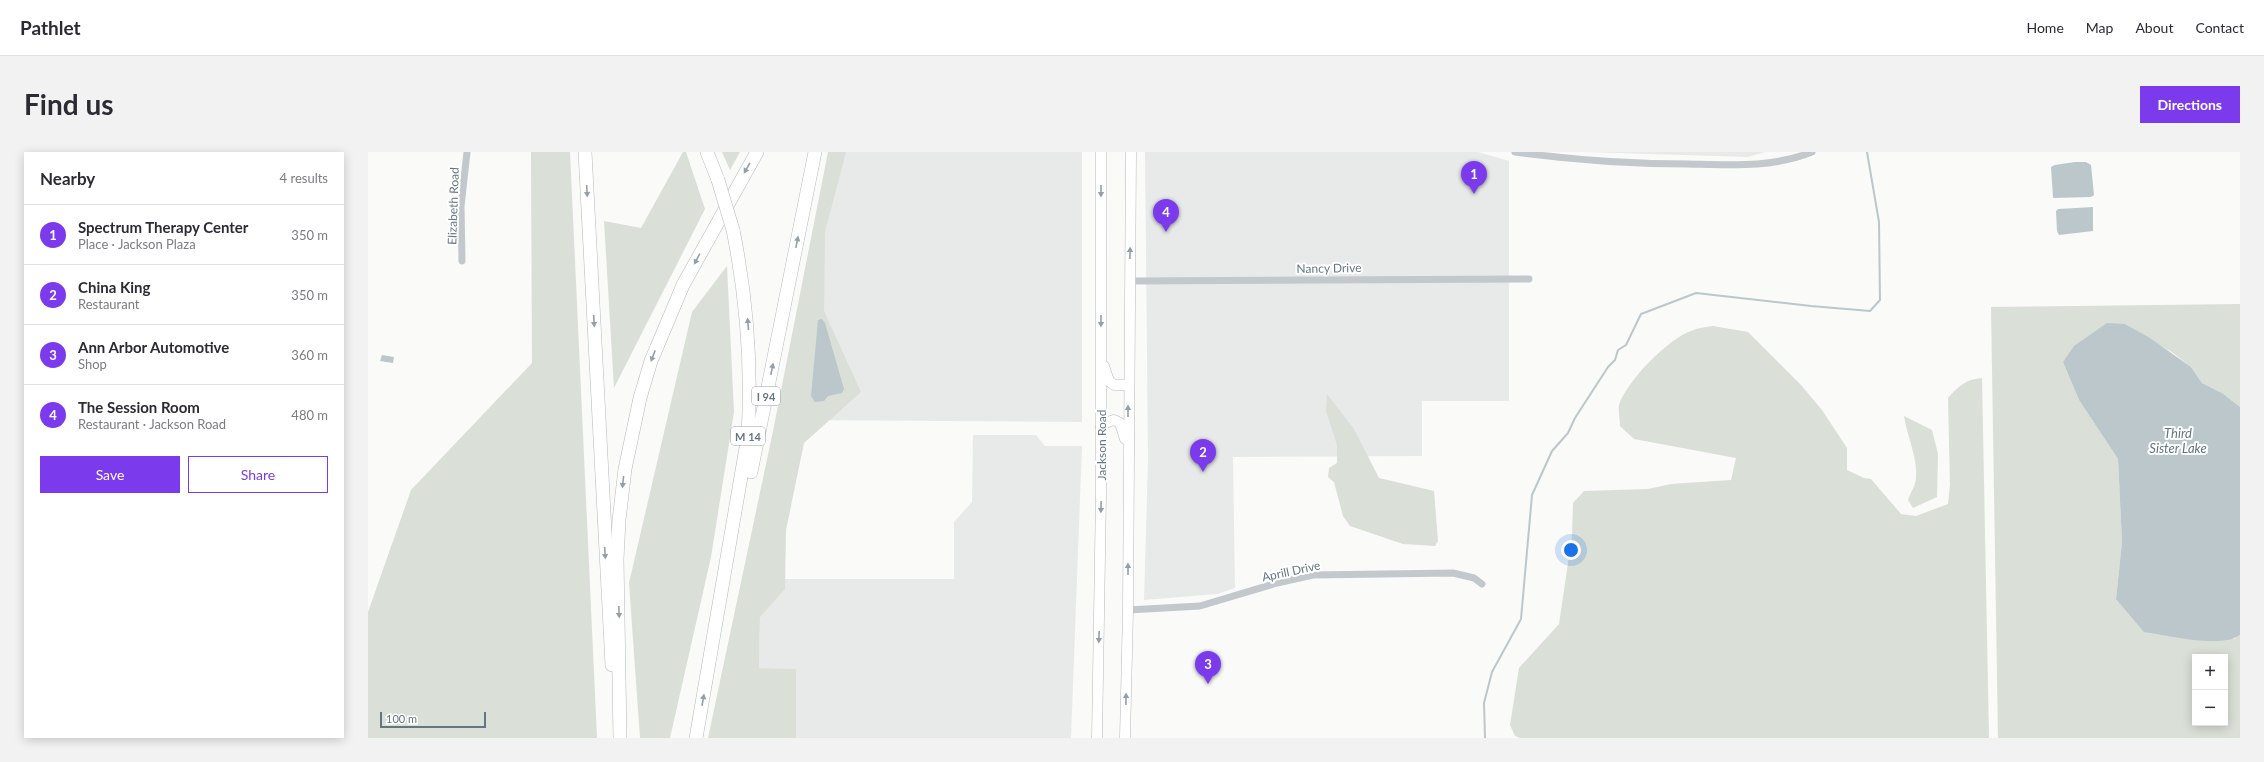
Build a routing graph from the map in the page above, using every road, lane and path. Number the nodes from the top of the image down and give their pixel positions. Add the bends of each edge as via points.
1 (467, 152) edge
2 (585, 152) edge
3 (708, 152) edge
4 (757, 152) edge
5 (815, 152) edge
6 (1102, 152) edge
7 (1125, 152) edge
8 (1131, 152) edge
9 (1515, 152) edge
10 (1812, 152) edge
11 (1131, 178) junction
12 (462, 261) dead end
13 (1529, 280) dead end
14 (1130, 281) junction
15 (1101, 352) junction
16 (1128, 385) junction
17 (1101, 427) junction
18 (1128, 455) junction
19 (1482, 584) dead end
20 (1128, 610) junction
21 (714, 640) junction
22 (620, 733) edge
23 (696, 738) edge
24 (1097, 738) edge
25 (1125, 738) edge

1 - 12 street, Elizabeth Road via 462,206
2 -> 22 highway via 611,651
21 -> 3 highway, M 14, bridge via 722,580 744,469 750,395 747,320 742,276 733,230
4 -> 22 highway via 683,285 651,361 640,398 625,469 619,520 617,559
21 -> 5 highway, I 94 via 731,581
6 -> 15 main road, Jackson Road
7 - 11 main road
8 - 11 main road
9 - 10 street via 1616,163 1712,165 1778,163
14 -> 11 main road
13 - 14 street, Nancy Drive
14 - 16 main road
15 - 16 main road via 1109,381 1114,385
15 - 17 main road, Jackson Road
18 -> 16 main road
17 - 18 main road via 1109,421 1120,423
17 -> 24 main road, Jackson Road
20 -> 18 main road
19 - 20 street, Aprill Drive via 1474,578 1454,573 1313,575 1200,606
25 -> 20 main road
23 -> 21 highway, I 94

